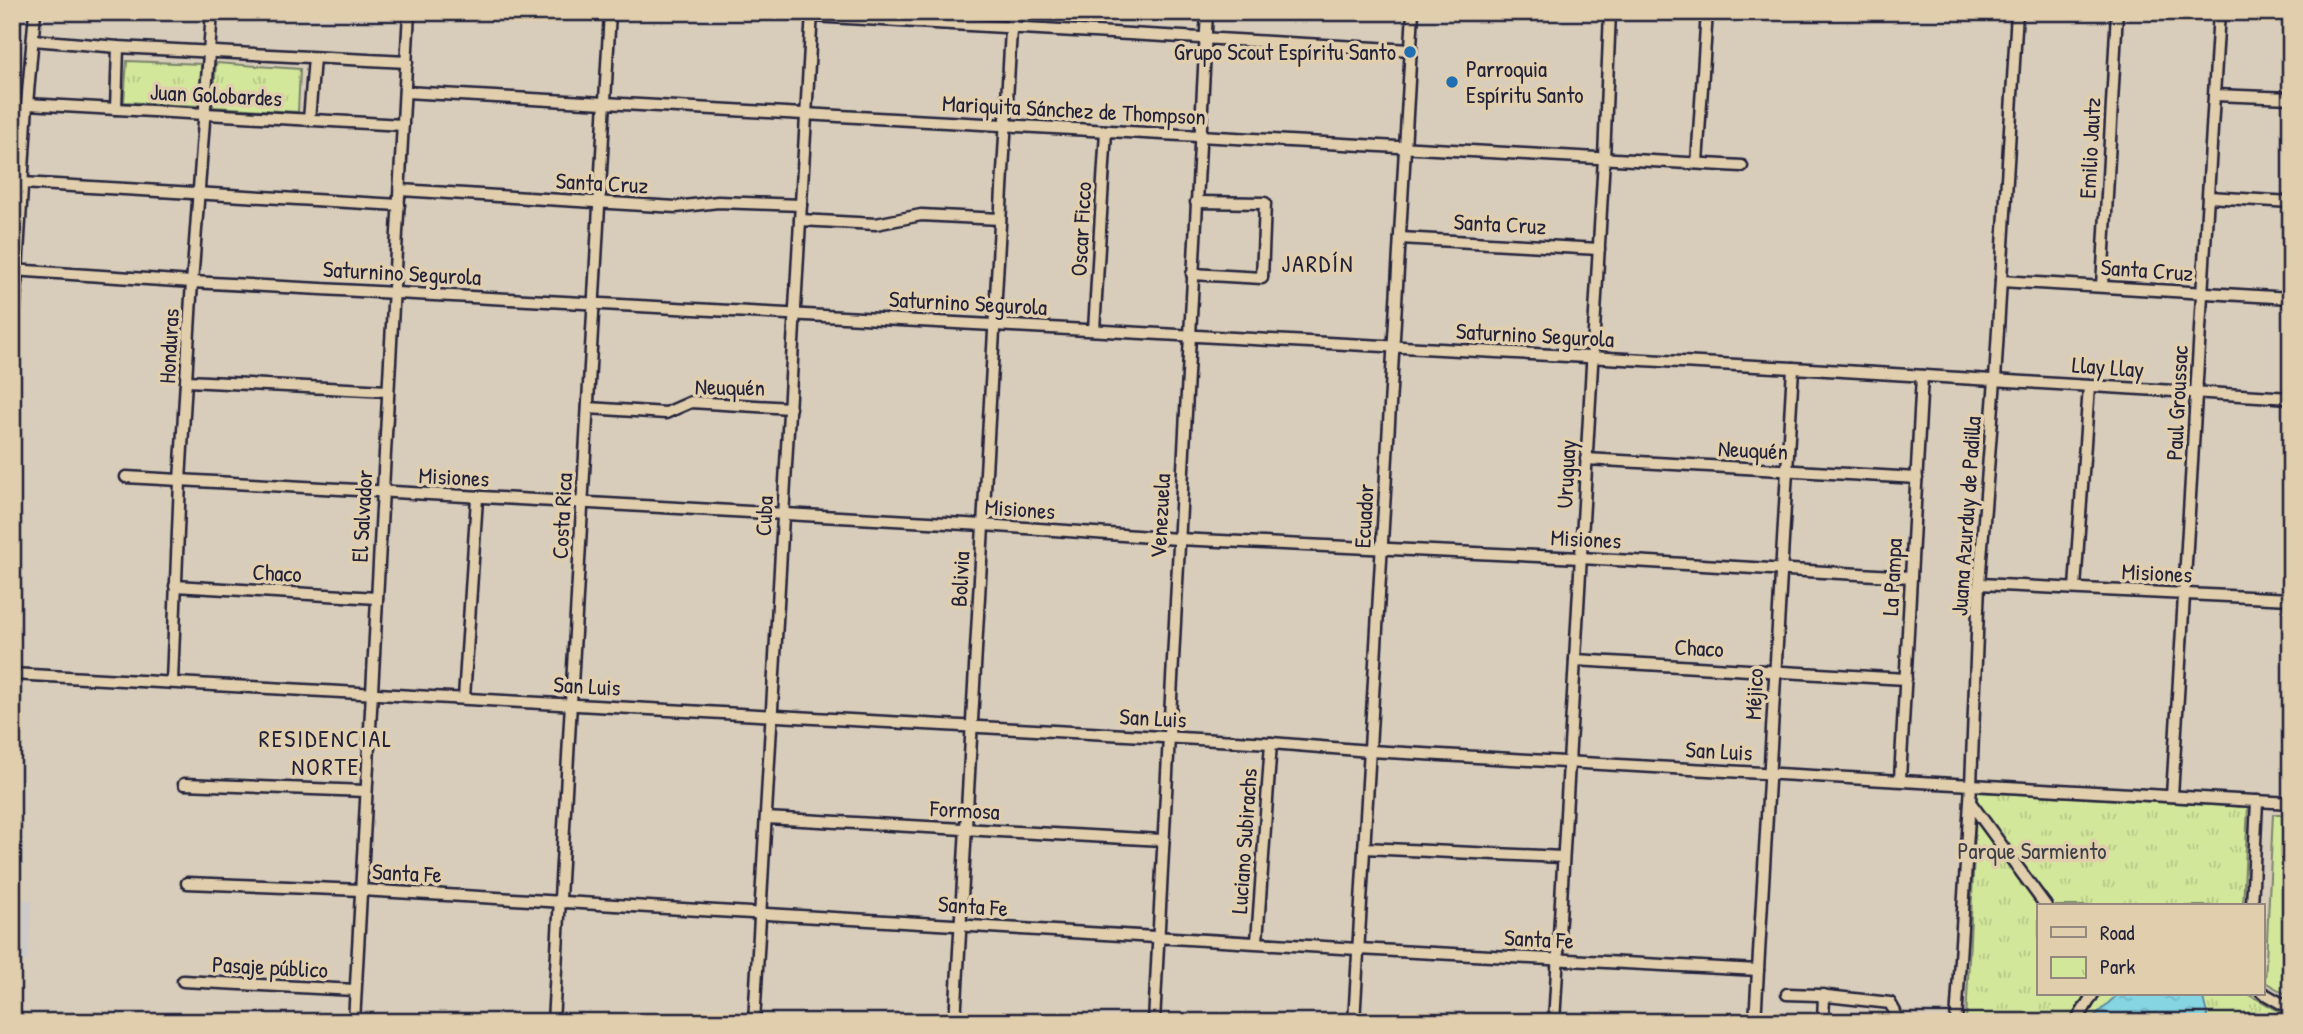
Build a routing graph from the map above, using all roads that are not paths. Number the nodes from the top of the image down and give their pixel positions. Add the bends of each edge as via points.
1 (35, 12) edge
2 (212, 12) edge
3 (409, 12) edge
4 (610, 12) edge
5 (1012, 12) edge
6 (1207, 12) edge
7 (1413, 12) edge
8 (1610, 12) edge
9 (1707, 12) edge
10 (2017, 12) edge
11 (2116, 12) edge
12 (2219, 12) edge
13 (812, 14) edge
14 (1011, 27) junction
15 (1205, 38) junction
16 (33, 40) junction
17 (118, 47) junction
18 (1411, 50) junction
19 (210, 52) junction
20 (314, 58) junction
21 (407, 62) junction
22 (405, 92) junction
23 (2215, 94) junction
24 (2291, 98) edge
25 (27, 104) junction
26 (605, 104) junction
27 (116, 109) junction
28 (205, 113) junction
29 (807, 115) junction
30 (309, 120) junction
31 (403, 125) junction
32 (1006, 126) junction
33 (1106, 131) junction
34 (1199, 136) junction
35 (1405, 148) junction
36 (1604, 158) junction
37 (1697, 163) junction
38 (1742, 166) dead end
39 (22, 183) junction
40 (400, 190) junction
41 (200, 193) junction
42 (2209, 197) junction
43 (1196, 202) junction
44 (2291, 202) edge
45 (600, 203) junction
46 (399, 205) junction
47 (801, 205) junction
48 (1000, 219) junction
49 (800, 220) junction
50 (1400, 238) junction
51 (1599, 249) junction
52 (15, 270) edge
53 (1192, 274) junction
54 (2001, 281) junction
55 (192, 282) junction
56 (2102, 286) junction
57 (394, 291) junction
58 (2203, 293) junction
59 (2291, 298) edge
60 (594, 302) junction
61 (795, 313) junction
62 (994, 324) junction
63 (1094, 330) junction
64 (1189, 335) junction
65 (1394, 346) junction
66 (12, 354) edge
67 (1592, 357) junction
68 (1793, 368) junction
69 (1922, 376) junction
70 (187, 380) junction
71 (1995, 380) junction
72 (2089, 386) junction
73 (388, 391) junction
74 (2197, 392) junction
75 (2291, 398) edge
76 (588, 408) junction
77 (790, 408) junction
78 (1586, 459) junction
79 (1787, 471) junction
80 (126, 477) dead end
81 (1917, 478) junction
82 (180, 481) junction
83 (383, 493) junction
84 (477, 498) junction
85 (582, 503) junction
86 (783, 514) junction
87 (983, 525) junction
88 (1178, 539) junction
89 (1382, 549) junction
90 (1581, 558) junction
91 (1781, 569) junction
92 (1911, 577) junction
93 (1979, 584) junction
94 (175, 586) junction
95 (2075, 588) junction
96 (2184, 593) junction
97 (377, 598) junction
98 (2291, 600) edge
99 (1575, 660) junction
100 (1775, 671) junction
101 (12, 674) edge
102 (1906, 679) junction
103 (172, 682) junction
104 (372, 692) junction
105 (464, 698) junction
106 (571, 704) junction
107 (772, 716) junction
108 (971, 727) junction
109 (1168, 738) junction
110 (1270, 743) junction
111 (1370, 751) junction
112 (1569, 761) junction
113 (1769, 773) junction
114 (1900, 779) junction
115 (184, 784) dead end
116 (1970, 785) junction
117 (366, 790) junction
118 (2172, 796) junction
119 (1969, 801) junction
120 (2257, 801) junction
121 (2291, 803) edge
122 (766, 818) junction
123 (965, 829) junction
124 (1162, 840) junction
125 (1364, 848) junction
126 (1563, 857) junction
127 (187, 883) dead end
128 (361, 890) junction
129 (559, 901) junction
130 (2045, 904) edge
131 (2252, 904) edge
132 (760, 913) junction
133 (960, 924) junction
134 (1157, 937) junction
135 (1257, 941) junction
136 (1358, 949) junction
137 (1558, 959) junction
138 (1758, 970) junction
139 (183, 981) dead end
140 (355, 990) junction
141 (1787, 994) dead end
142 (2264, 994) edge
143 (1824, 995) junction
144 (2093, 996) edge
145 (2291, 1009) edge
146 (354, 1022) edge
147 (553, 1022) edge
148 (754, 1022) edge
149 (954, 1022) edge
150 (1154, 1022) edge
151 (1354, 1022) edge
152 (1554, 1022) edge
153 (1755, 1022) edge
154 (1823, 1022) edge
155 (1894, 1022) edge
156 (1956, 1022) edge
157 (2076, 1022) edge

1 - 16 street
2 - 19 street, Honduras
3 - 21 street, El Salvador
4 - 26 street, Costa Rica
5 - 14 street, Bolivia
6 - 15 street, Venezuela
7 - 18 street, Ecuador
8 - 36 street, Uruguay
9 - 37 street
10 - 54 street, Juana Azurduy de Padilla
11 - 56 street, Emilio Jautz
12 - 23 street, Paul Groussac
13 - 14 street
13 - 29 street, Cuba
14 - 15 street
14 - 32 street, Bolivia
15 - 18 street
15 - 34 street, Venezuela
16 - 17 street
16 - 25 street
17 - 19 street
17 - 27 street
18 - 35 street, Ecuador
19 - 20 street
19 - 28 street, Honduras
20 - 21 street
20 - 30 street
21 - 22 street, El Salvador
22 - 26 street, Mariquita Sánchez de Thompson
22 - 31 street, El Salvador
23 - 24 street
23 - 42 street, Paul Groussac
25 - 27 street, Juan Golobardes
25 - 39 street
26 - 29 street, Mariquita Sánchez de Thompson
26 - 45 street, Costa Rica
27 - 28 street, Juan Golobardes
28 - 30 street, Juan Golobardes
28 - 41 street, Honduras
29 - 32 street, Mariquita Sánchez de Thompson
29 - 47 street, Cuba
30 - 31 street, Juan Golobardes
31 - 40 street, El Salvador
32 - 33 street, Mariquita Sánchez de Thompson
32 - 48 street, Bolivia
33 - 34 street, Mariquita Sánchez de Thompson
33 - 63 street, Oscar Ficco
34 - 35 street, Mariquita Sánchez de Thompson
34 - 43 street, Venezuela
35 - 36 street, Mariquita Sánchez de Thompson
35 - 50 street, Ecuador
36 - 37 street, Mariquita Sánchez de Thompson
36 - 51 street, Uruguay
37 - 38 street, Mariquita Sánchez de Thompson
39 - 41 street
39 - 52 street
40 - 45 street, Santa Cruz
40 - 46 street, El Salvador
41 - 46 street
41 - 55 street, Honduras
42 - 44 street
42 - 58 street, Paul Groussac
43 - 53 street, Venezuela
43 - 53 street via 1265,203 1262,278
45 - 47 street, Santa Cruz
45 - 60 street, Costa Rica
46 - 57 street, El Salvador
47 - 49 street, Cuba
48 - 49 street via 921,215 876,224
48 - 62 street, Bolivia
49 - 61 street, Cuba
50 - 51 street, Santa Cruz
50 - 65 street, Ecuador
51 - 67 street, Uruguay
52 - 55 street, Saturnino Segurola
52 - 66 street
53 - 64 street, Venezuela
54 - 56 street, Santa Cruz
54 - 71 street, Juana Azurduy de Padilla
55 - 57 street, Saturnino Segurola
55 - 70 street, Honduras
56 - 58 street, Santa Cruz
57 - 60 street, Saturnino Segurola
57 - 73 street, El Salvador
58 - 59 street, Santa Cruz
58 - 74 street, Paul Groussac
60 - 61 street, Saturnino Segurola
60 - 76 street, Costa Rica
61 - 62 street, Saturnino Segurola
61 - 77 street, Cuba
62 - 63 street, Saturnino Segurola
62 - 87 street, Bolivia
63 - 64 street, Saturnino Segurola
64 - 65 street, Saturnino Segurola
64 - 88 street, Venezuela
65 - 67 street, Saturnino Segurola
65 - 89 street, Ecuador
67 - 68 street, Saturnino Segurola
67 - 78 street, Uruguay
68 - 69 street, Saturnino Segurola
68 - 79 street, Méjico
69 - 71 street, Llay Llay
69 - 81 street, La Pampa
70 - 73 street
70 - 82 street, Honduras
71 - 72 street, Llay Llay
71 - 93 street, Juana Azurduy de Padilla
72 - 74 street, Llay Llay
72 - 95 street
73 - 83 street, El Salvador
74 - 75 street, Llay Llay
74 - 96 street, Paul Groussac
76 - 77 street, Neuquén via 666,413 691,402
76 - 85 street, Costa Rica
77 - 86 street, Cuba
78 - 79 street, Neuquén
78 - 90 street, Uruguay
79 - 81 street, Neuquén
79 - 91 street, Méjico
80 - 82 street, Misiones
81 - 92 street, La Pampa
82 - 83 street, Misiones
82 - 94 street, Honduras
83 - 84 street, Misiones
83 - 97 street, El Salvador
84 - 85 street, Misiones
84 - 105 street
85 - 86 street, Misiones
85 - 106 street, Costa Rica
86 - 87 street, Misiones
86 - 107 street, Cuba
87 - 88 street, Misiones
87 - 108 street, Bolivia
88 - 89 street, Misiones
88 - 109 street, Venezuela
89 - 90 street, Misiones
89 - 111 street, Ecuador
90 - 91 street, Misiones
90 - 99 street, Uruguay
91 - 92 street, Misiones
91 - 100 street, Méjico
92 - 102 street, La Pampa
93 - 95 street, Misiones
93 - 116 street, Juana Azurduy de Padilla
94 - 97 street, Chaco
94 - 103 street, Honduras
95 - 96 street, Misiones
96 - 98 street, Misiones
96 - 118 street, Paul Groussac
97 - 104 street, El Salvador
99 - 100 street, Chaco
99 - 112 street, Uruguay
100 - 102 street, Chaco
100 - 113 street, Méjico
101 - 103 street, San Luis
102 - 114 street, La Pampa
103 - 104 street, San Luis
104 - 105 street, San Luis
104 - 117 street, El Salvador
105 - 106 street, San Luis
106 - 107 street, San Luis
106 - 129 street, Costa Rica
107 - 108 street, San Luis
107 - 122 street, Cuba
108 - 109 street, San Luis
108 - 123 street, Bolivia
109 - 110 street, San Luis
109 - 124 street, Venezuela
110 - 111 street, San Luis
110 - 135 street, Luciano Subirachs
111 - 112 street, San Luis
111 - 125 street, Ecuador
112 - 113 street, San Luis
112 - 126 street, Uruguay
113 - 114 street, San Luis
113 - 138 street, Méjico
114 - 116 street, San Luis
115 - 117 street
116 - 118 street, San Luis
116 - 119 street, Juana Azurduy de Padilla
117 - 128 street, El Salvador
118 - 120 street, San Luis
119 - 130 street
119 - 156 street, Juana Azurduy de Padilla
120 - 121 street, San Luis
120 - 131 street
122 - 123 street, Formosa
122 - 132 street, Cuba
123 - 124 street, Formosa
123 - 133 street, Bolivia
124 - 134 street, Venezuela
125 - 126 street
125 - 136 street, Ecuador
126 - 137 street, Uruguay
127 - 128 street, Santa Fe
128 - 129 street, Santa Fe
128 - 140 street, El Salvador
129 - 132 street, Santa Fe
129 - 147 street, Costa Rica
132 - 133 street, Santa Fe
132 - 148 street, Cuba
133 - 134 street, Santa Fe
133 - 149 street, Bolivia
134 - 135 street, Santa Fe
134 - 150 street, Venezuela
135 - 136 street, Santa Fe
136 - 137 street, Santa Fe
136 - 151 street, Ecuador
137 - 138 street, Santa Fe
137 - 152 street, Uruguay
138 - 153 street, Méjico
139 - 140 street, Pasaje público
140 - 146 street, El Salvador
141 - 143 street
142 - 145 street
143 - 154 street
143 - 155 street via 1890,1003
144 - 157 street

